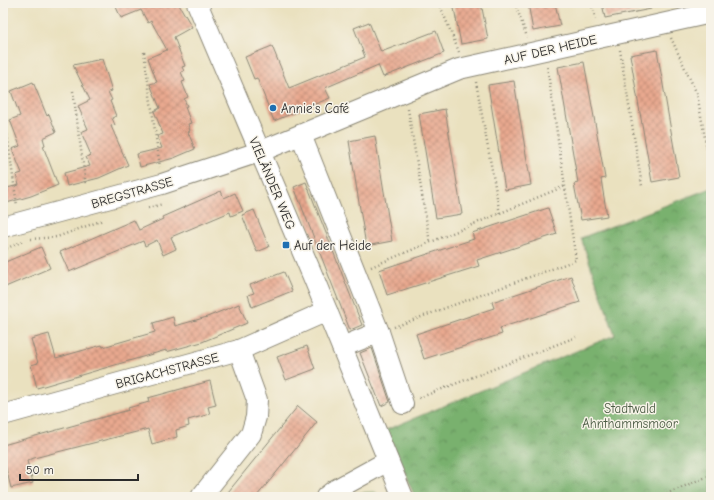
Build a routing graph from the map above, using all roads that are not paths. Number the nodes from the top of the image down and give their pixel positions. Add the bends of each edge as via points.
1 (198, 3) edge
2 (711, 13) edge
3 (301, 135) junction
4 (259, 152) junction
5 (11, 225) edge
6 (326, 311) junction
7 (379, 332) junction
8 (342, 348) junction
9 (239, 350) junction
10 (403, 404) road end
11 (3, 415) edge
12 (388, 461) junction
13 (201, 497) edge
14 (326, 497) edge
15 (403, 497) edge

1 - 4 street, VIELÄNDER WEG
2 - 3 street, AUF DER HEIDE via 469,67
3 - 4 street, AUF DER HEIDE
3 - 7 street
4 - 5 street, BREGSTRASSE via 162,184
4 - 6 street, VIELÄNDER WEG
6 - 8 street, VIELÄNDER WEG
6 - 9 street, BRIGACHSTRASSE
7 - 8 street
7 - 10 street
8 - 12 street, VIELÄNDER WEG
9 - 11 street, BRIGACHSTRASSE
9 - 13 street via 257,400 256,417 251,434
12 - 14 street
12 - 15 street, VIELÄNDER WEG

